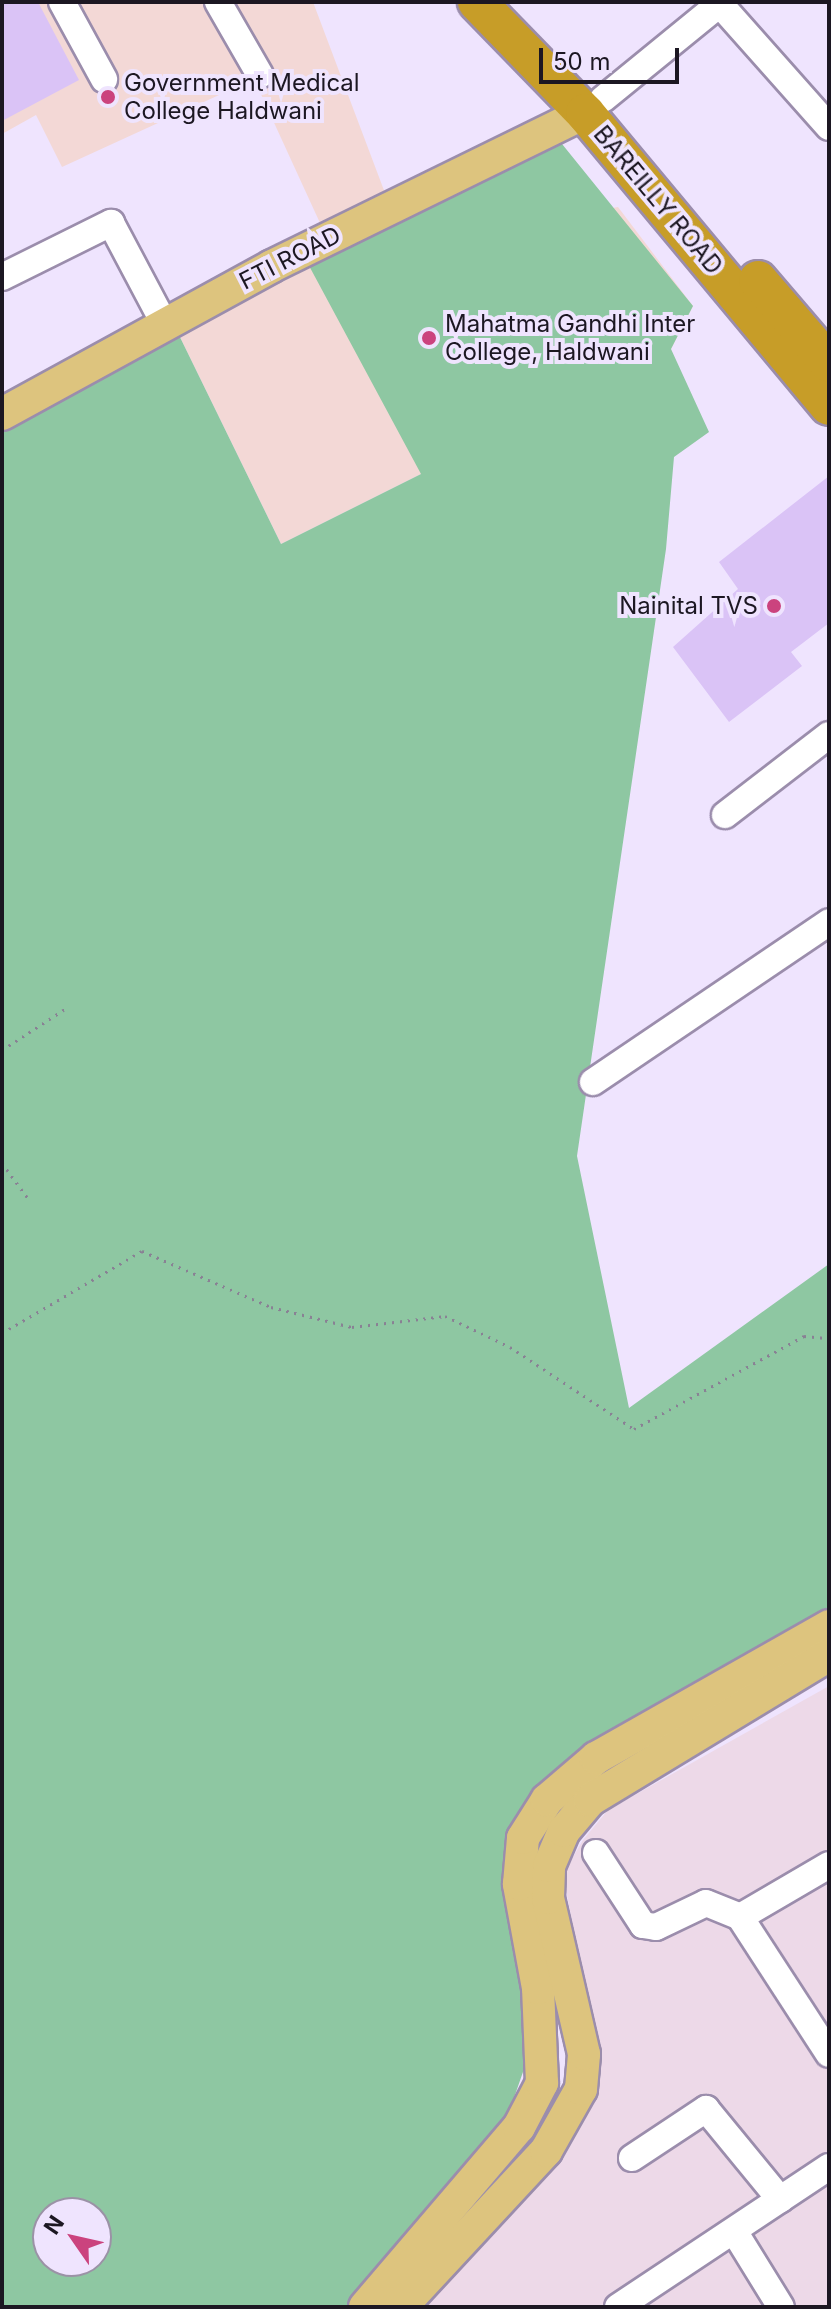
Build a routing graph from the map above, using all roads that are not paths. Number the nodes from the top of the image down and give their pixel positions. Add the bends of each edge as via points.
1 (62, 2) edge
2 (218, 2) edge
3 (477, 2) edge
4 (513, 2) edge
5 (720, 3) edge
6 (260, 75) dead end
7 (104, 79) dead end
8 (594, 106) junction
9 (829, 127) edge
10 (2, 277) edge
11 (165, 325) junction
12 (829, 363) edge
13 (829, 406) edge
14 (2, 414) edge
15 (829, 735) edge
16 (725, 815) dead end
17 (829, 922) edge
18 (593, 1082) dead end
19 (829, 1626) edge
20 (829, 1655) edge
21 (596, 1853) dead end
22 (829, 1865) edge
23 (740, 1917) junction
24 (829, 2054) edge
25 (632, 2158) dead end
26 (829, 2167) edge
27 (780, 2199) junction
28 (734, 2231) junction
29 (365, 2307) edge
30 (401, 2307) edge
31 (618, 2307) edge
32 (781, 2307) edge

1 - 7 street
2 - 6 street
3 - 8 highway, BAREILLY ROAD
4 - 8 highway, BAREILLY ROAD
5 - 8 street
5 - 9 street
8 - 11 main road, FTI ROAD
8 - 12 highway, BAREILLY ROAD
8 - 13 highway, BAREILLY ROAD
10 - 11 street via 111,223
11 - 14 main road, FTI ROAD
15 - 16 street
17 - 18 street
19 - 29 main road via 596,1758 547,1800 523,1838 519,1884 538,1988 542,2083 519,2127
20 - 30 main road via 590,1800 564,1831 549,1866 548,1898 579,2025 581,2089 546,2151
21 - 23 street via 643,1925 656,1927 706,1903
22 - 23 street
23 - 24 street
25 - 27 street via 706,2109
26 - 27 street
27 - 28 street
28 - 31 street
28 - 32 street

